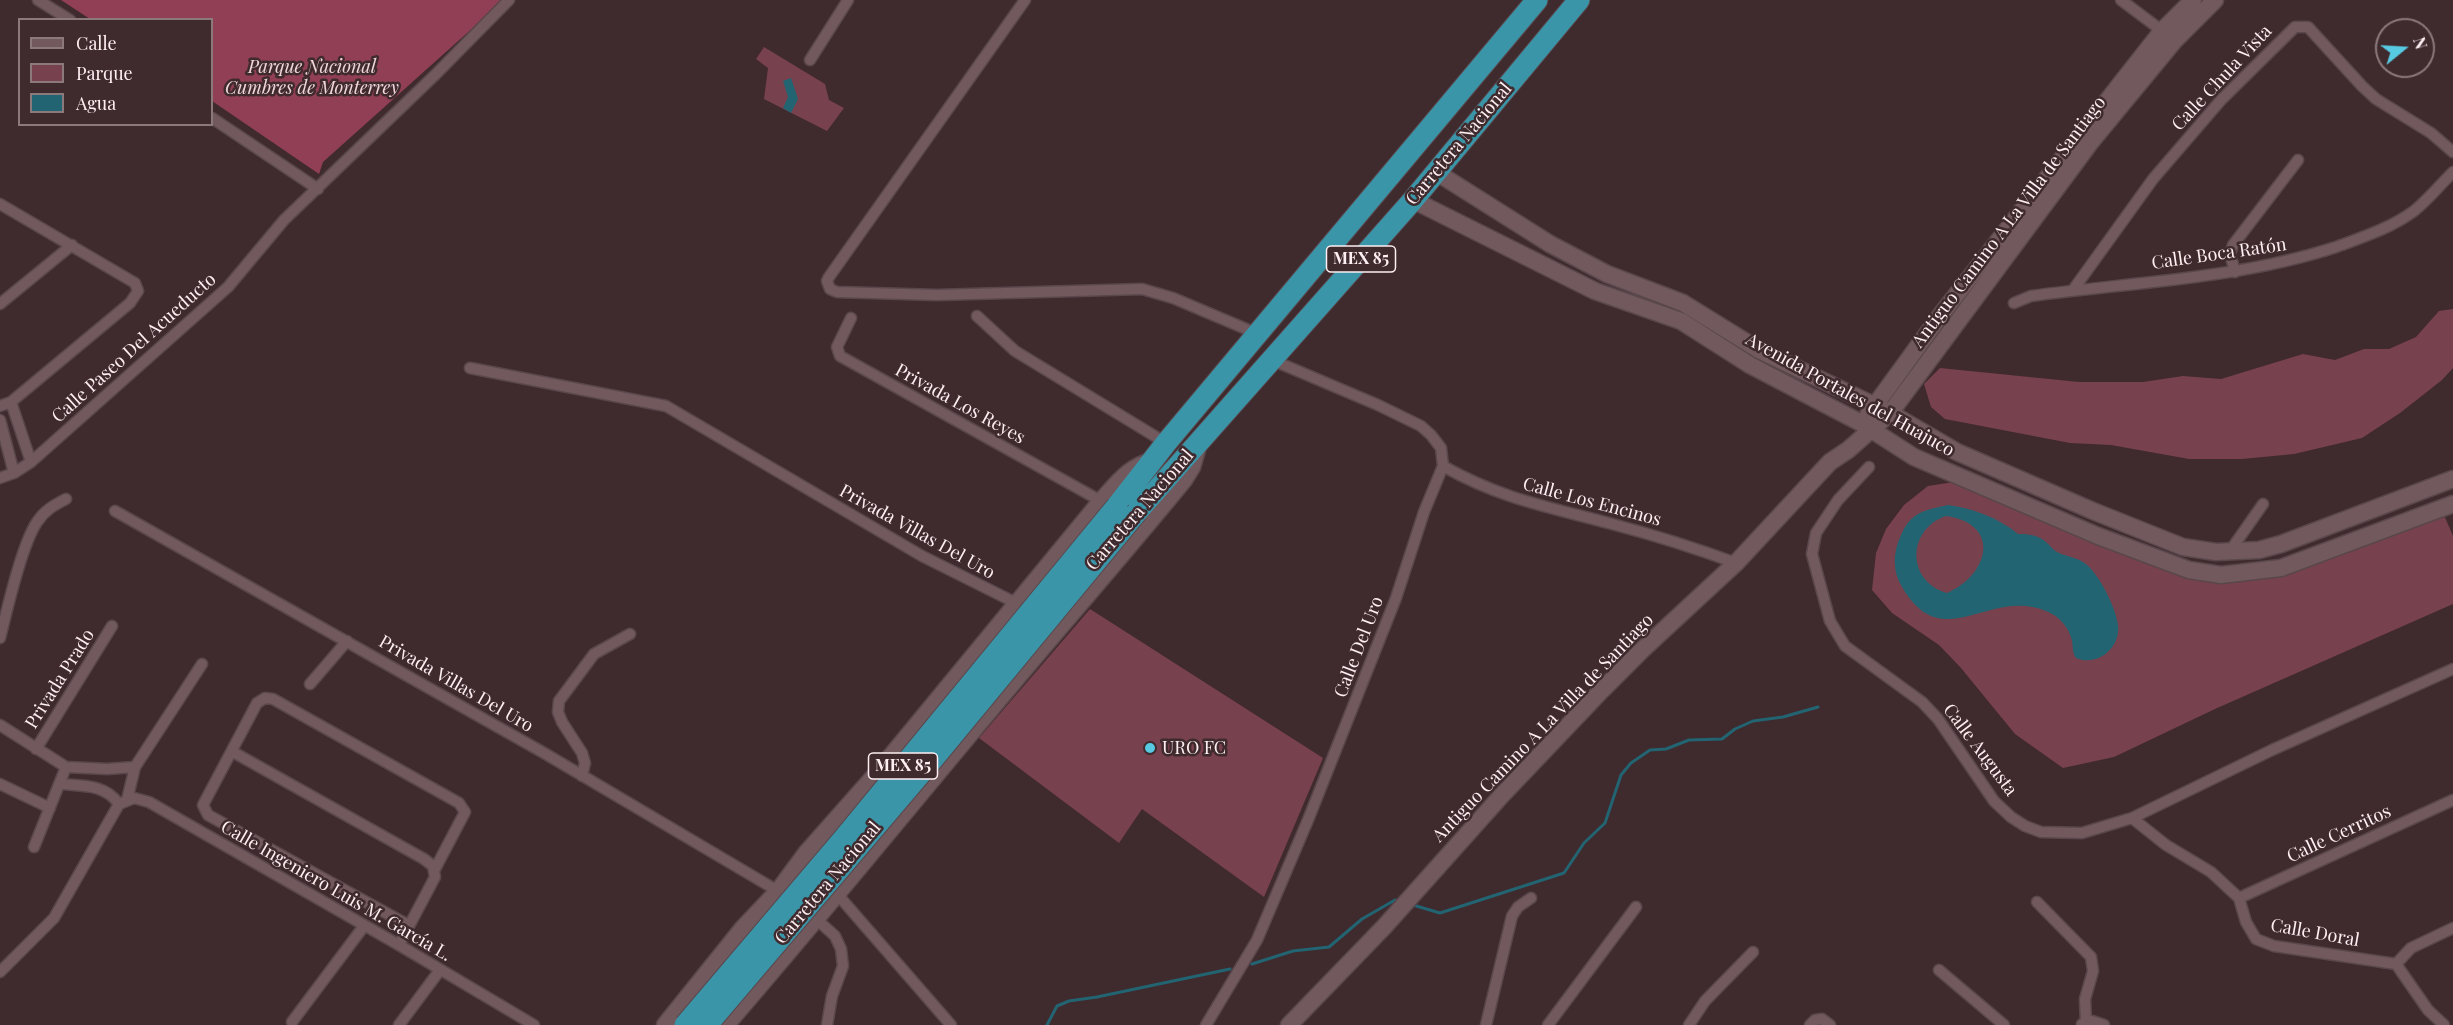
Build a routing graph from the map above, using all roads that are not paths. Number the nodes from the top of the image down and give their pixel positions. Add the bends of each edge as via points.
1 (38, 0) edge
2 (509, 0) edge
3 (848, 0) edge
4 (1025, 0) edge
5 (1536, 0) edge
6 (1579, 0) edge
7 (2121, 0) edge
8 (2193, 0) edge
9 (2215, 0) edge
10 (2306, 14) dead end
11 (67, 18) edge
12 (2302, 26) junction
13 (2169, 35) junction
14 (810, 60) dead end
15 (213, 119) edge
16 (2453, 152) edge
17 (2298, 160) dead end
18 (1436, 172) junction
19 (2453, 172) edge
20 (318, 189) junction
21 (1413, 200) junction
22 (0, 204) edge
23 (72, 244) junction
24 (1550, 244) junction
25 (1537, 264) junction
26 (2235, 272) junction
27 (2073, 290) junction
28 (2014, 303) dead end
29 (0, 304) edge
30 (978, 316) dead end
31 (851, 318) dead end
32 (1258, 334) junction
33 (1272, 360) junction
34 (470, 368) dead end
35 (11, 402) junction
36 (0, 405) edge
37 (1882, 410) junction
38 (0, 420) edge
39 (1865, 427) junction
40 (1200, 441) junction
41 (1166, 443) junction
42 (1949, 447) junction
43 (31, 462) junction
44 (1443, 466) junction
45 (1869, 468) dead end
46 (1939, 468) junction
47 (14, 473) junction
48 (0, 478) edge
49 (2446, 482) edge
50 (66, 499) dead end
51 (2263, 504) dead end
52 (1118, 506) junction
53 (2452, 508) edge
54 (115, 511) dead end
55 (2230, 551) junction
56 (1736, 563) junction
57 (1016, 603) junction
58 (112, 626) dead end
59 (630, 634) dead end
60 (0, 638) edge
61 (347, 641) junction
62 (202, 664) dead end
63 (2453, 669) edge
64 (310, 684) dead end
65 (0, 725) edge
66 (36, 749) junction
67 (233, 752) junction
68 (66, 767) junction
69 (135, 767) junction
70 (107, 769) junction
71 (582, 776) junction
72 (0, 784) edge
73 (61, 784) junction
74 (99, 788) junction
75 (2453, 800) edge
76 (123, 802) junction
77 (50, 808) junction
78 (2132, 818) junction
79 (34, 847) dead end
80 (807, 852) junction
81 (435, 869) junction
82 (843, 889) junction
83 (779, 891) junction
84 (1531, 898) dead end
85 (2239, 898) junction
86 (2037, 902) dead end
87 (1636, 907) dead end
88 (817, 919) junction
89 (408, 925) junction
90 (364, 926) junction
91 (743, 928) junction
92 (2453, 928) edge
93 (399, 945) junction
94 (1753, 952) dead end
95 (779, 960) junction
96 (2396, 964) junction
97 (440, 970) junction
98 (1939, 970) dead end
99 (0, 972) edge
100 (292, 1022) dead end
101 (2083, 1023) edge
102 (1489, 1024) edge
103 (399, 1025) edge
104 (534, 1025) edge
105 (665, 1025) edge
106 (685, 1025) edge
107 (707, 1025) edge
108 (726, 1025) edge
109 (826, 1025) edge
110 (951, 1025) edge
111 (1206, 1025) edge
112 (1288, 1025) edge
113 (1548, 1025) edge
114 (1689, 1025) edge
115 (1810, 1025) edge
116 (1830, 1025) edge
117 (2004, 1025) edge
118 (2104, 1025) edge
119 (2444, 1025) edge

1 - 11 street
2 - 20 street, Calle Paseo Del Acueducto
3 - 14 street
4 - 32 street via 829,276 831,290 937,295 1142,289
5 - 32 highway, Carretera Nacional / MEX 85
6 - 18 highway, Carretera Nacional / MEX 85
7 - 13 street
8 - 13 street
9 - 13 street, Antiguo Camino A La Villa de Santiago
10 - 12 street
12 - 16 street via 2312,31 2376,99 2420,125
12 - 27 street, Calle Chula Vista via 2290,30 2222,99 2153,179
13 - 37 street, Antiguo Camino A La Villa de Santiago via 2083,153
15 - 20 street
17 - 26 street via 2235,240 2230,254
18 - 21 highway, Carretera Nacional / MEX 85
18 - 24 street, Avenida Portales del Huajuco
19 - 26 street, Calle Boca Ratón via 2416,209 2373,233 2296,260
20 - 43 street, Calle Paseo Del Acueducto via 284,220 228,288
21 - 25 street, Avenida Portales del Huajuco
21 - 33 highway, Carretera Nacional / MEX 85
22 - 23 street
23 - 29 street
23 - 35 street via 135,283 138,289 130,303
24 - 25 street
24 - 37 street, Avenida Portales del Huajuco via 1607,274 1683,303 1759,350
25 - 39 street, Avenida Portales del Huajuco via 1595,291 1681,321 1750,365
26 - 27 street, Calle Boca Ratón
27 - 28 street, Calle Boca Ratón via 2031,296
30 - 41 street via 1015,351
31 - 52 street, Privada Los Reyes via 837,347 840,356
32 - 41 highway, Carretera Nacional / MEX 85
33 - 40 highway, Carretera Nacional / MEX 85
33 - 44 street via 1421,426 1441,448
34 - 57 street, Privada Villas Del Uro via 666,406 922,556
35 - 36 street
35 - 43 street
37 - 39 street, Antiguo Camino A La Villa de Santiago
37 - 42 street, Avenida Portales del Huajuco
38 - 47 street
39 - 46 street, Avenida Portales del Huajuco
39 - 56 street, Antiguo Camino A La Villa de Santiago via 1839,443 1830,462
40 - 52 highway, Carretera Nacional / MEX 85
40 - 82 street, MEX 85 via 1184,480
41 - 52 highway, Carretera Nacional / MEX 85
42 - 46 street
42 - 55 street, Avenida Portales del Huajuco via 2183,547
43 - 47 street, Calle Paseo Del Acueducto
44 - 56 street, Calle Los Encinos via 1525,502 1642,532
44 - 111 street, Calle Del Uro via 1396,598 1308,820 1257,940
45 - 78 street, Calle Augusta via 1828,515 1816,534 1812,554 1830,621 1845,646 1922,702 1994,801 2025,826 2041,832 2082,833
46 - 53 street, Avenida Portales del Huajuco via 2098,536 2189,570 2221,575 2281,568
47 - 48 street, Calle Paseo Del Acueducto
49 - 53 street
49 - 55 street, Avenida Portales del Huajuco via 2281,544
50 - 60 street via 35,524
51 - 55 street
52 - 57 street, MEX 85
52 - 106 highway, Carretera Nacional / MEX 85, bridge
52 - 107 highway, Carretera Nacional / MEX 85, bridge via 934,758
54 - 61 street, Privada Villas Del Uro
56 - 112 street, Antiguo Camino A La Villa de Santiago via 1602,690
57 - 80 street, MEX 85
58 - 66 street, Privada Prado
59 - 71 street via 594,654 560,700 558,712 585,763
61 - 64 street
61 - 71 street, Privada Villas Del Uro
62 - 69 street
63 - 78 street, Calle Augusta
65 - 66 street
66 - 68 street
67 - 81 street via 424,858
67 - 81 street via 257,703 273,699 459,803 465,812
67 - 89 street via 203,805 208,815
68 - 70 street
68 - 73 street
69 - 70 street
69 - 76 street
70 - 74 street
71 - 83 street, Privada Villas Del Uro
72 - 77 street
73 - 74 street
73 - 77 street
74 - 76 street
75 - 85 street, Calle Cerritos
76 - 90 street, Calle Ingeniero Luis M. García L. via 134,798 148,802
76 - 99 street via 54,918
77 - 79 street
78 - 85 street, Calle Doral via 2166,845 2211,872
80 - 82 street via 813,871
80 - 83 street, MEX 85
81 - 89 street via 435,877
82 - 88 street, MEX 85
82 - 110 street
83 - 88 street, Privada Villas Del Uro
83 - 91 street, MEX 85
84 - 102 street via 1512,916
85 - 96 street, Calle Doral via 2251,933 2264,943
86 - 101 street via 2091,957 2093,971
87 - 113 street
88 - 95 street, MEX 85
88 - 109 street, Privada Villas Del Uro via 835,936 843,966
89 - 93 street
90 - 93 street, Calle Ingeniero Luis M. García L.
90 - 100 street
91 - 95 street via 761,923 770,926 782,941
91 - 105 street, MEX 85
92 - 96 street via 2411,948
93 - 97 street, Calle Ingeniero Luis M. García L.
94 - 114 street via 1705,1001
95 - 108 street, MEX 85
96 - 119 street via 2428,1010
97 - 103 street
97 - 104 street, Calle Ingeniero Luis M. García L.
98 - 117 street
101 - 118 street
115 - 116 street via 1822,1019

